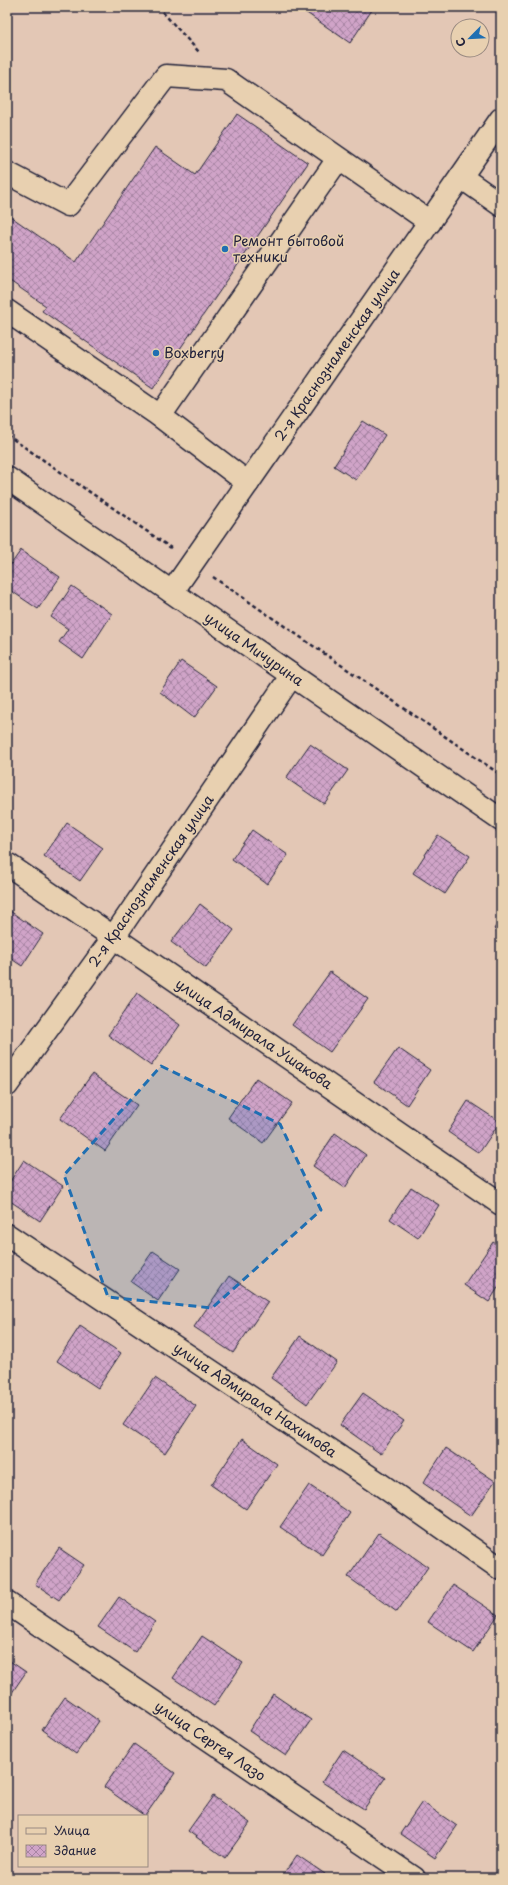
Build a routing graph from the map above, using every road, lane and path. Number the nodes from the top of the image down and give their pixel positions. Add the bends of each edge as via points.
1 (158, 7) edge
2 (226, 80) junction
3 (501, 119) edge
4 (338, 159) junction
5 (7, 173) edge
6 (461, 177) junction
7 (501, 205) edge
8 (430, 222) junction
9 (7, 311) edge
10 (160, 416) junction
11 (7, 435) edge
12 (7, 478) edge
13 (248, 483) junction
14 (193, 563) junction
15 (172, 592) junction
16 (292, 676) junction
17 (501, 775) edge
18 (501, 820) edge
19 (7, 864) edge
20 (113, 938) junction
21 (7, 1085) edge
22 (501, 1204) edge
23 (7, 1234) edge
24 (501, 1569) edge
25 (7, 1603) edge
26 (414, 1878) edge

1 - 2 path
2 - 4 street
2 - 5 street via 166,76 68,205
3 - 6 street, 2-я Краснознаменская улица
4 - 8 street
4 - 10 street
6 - 7 street
6 - 8 street, 2-я Краснознаменская улица
8 - 13 street, 2-я Краснознаменская улица
9 - 10 street
10 - 13 street
11 - 14 path
12 - 15 street, улица Мичурина
13 - 14 street, 2-я Краснознаменская улица
14 - 15 street, 2-я Краснознаменская улица
14 - 17 path
15 - 16 street, улица Мичурина
16 - 18 street, улица Мичурина
16 - 20 street, 2-я Краснознаменская улица
19 - 20 street, улица Адмирала Ушакова
20 - 21 street, 2-я Краснознаменская улица
20 - 22 street, улица Адмирала Ушакова
23 - 24 street, улица Адмирала Нахимова via 377,1482
25 - 26 street, улица Сергея Лазо

